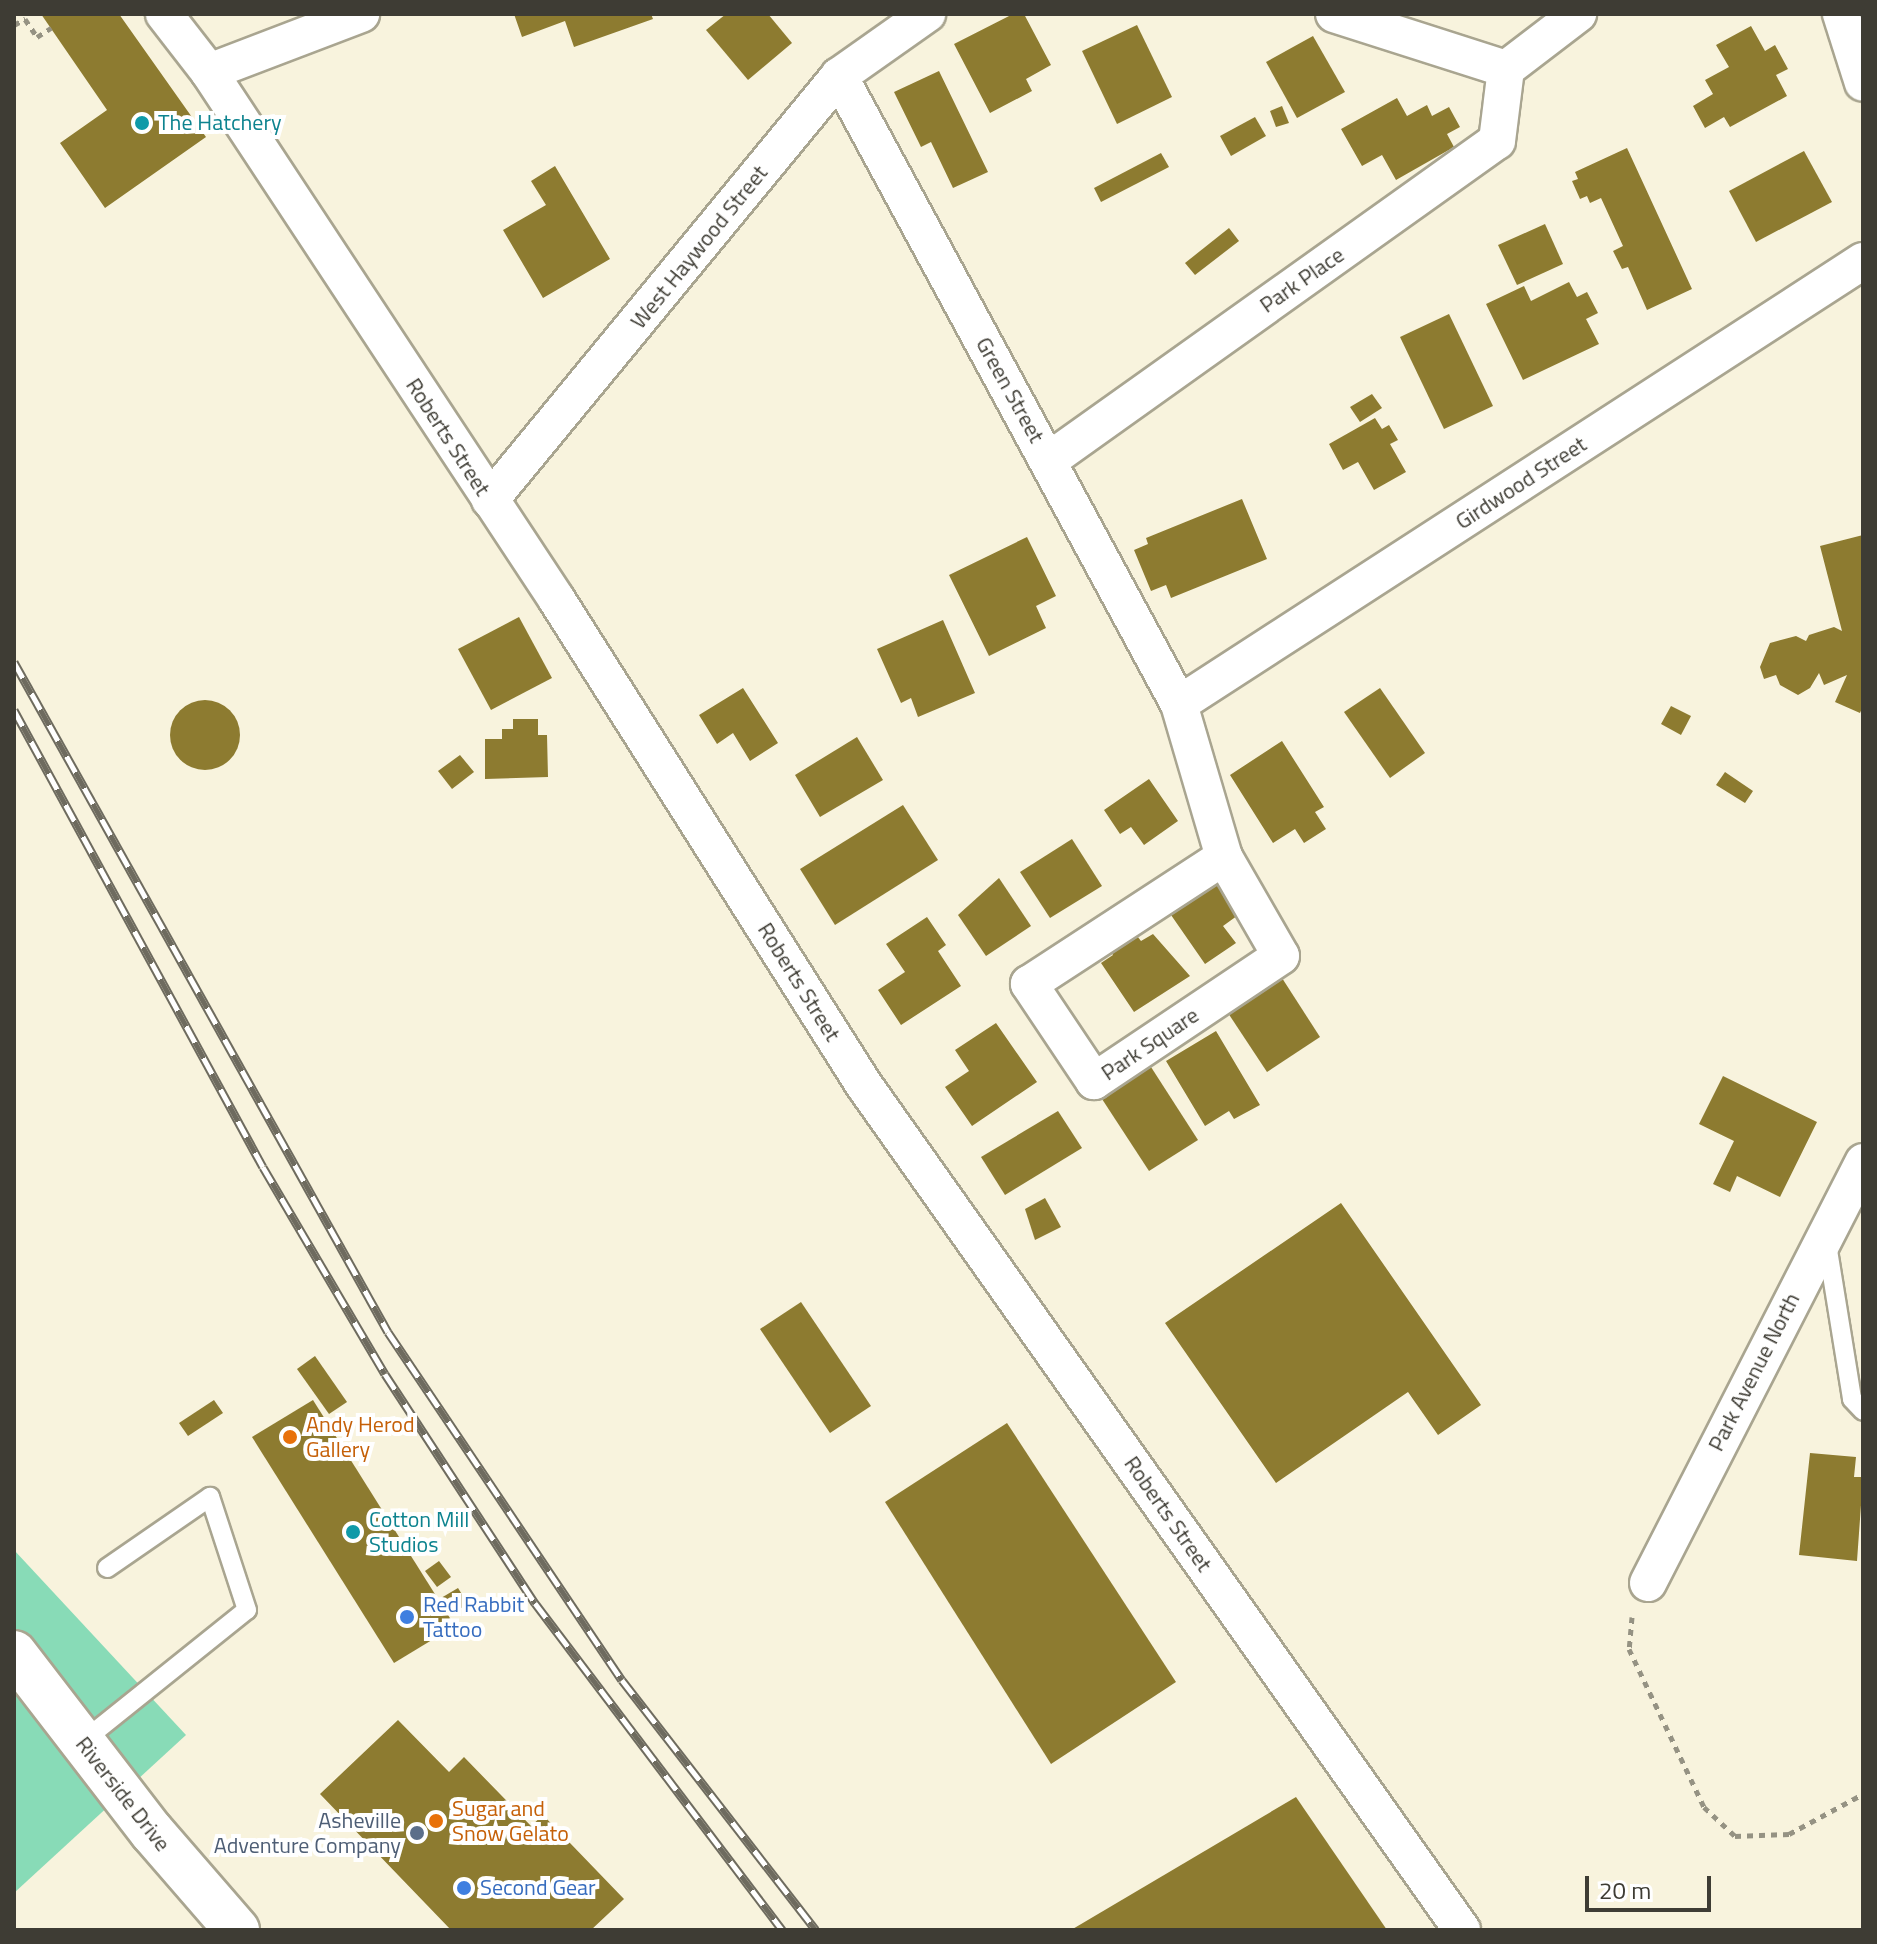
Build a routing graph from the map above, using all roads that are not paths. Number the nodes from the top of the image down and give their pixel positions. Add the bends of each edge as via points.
1 (164, 14) edge
2 (361, 14) edge
3 (927, 14) edge
4 (1334, 14) edge
5 (1578, 14) edge
6 (1841, 14) edge
7 (1506, 69) junction
8 (209, 72) junction
9 (839, 76) junction
10 (1863, 83) edge
11 (1863, 261) edge
12 (1048, 461) junction
13 (490, 500) junction
14 (1179, 704) junction
15 (1224, 857) junction
16 (1863, 1162) edge
17 (1826, 1233) junction
18 (1863, 1411) edge
19 (107, 1568) dead end
20 (1648, 1583) road end
21 (14, 1653) edge
22 (82, 1742) junction
23 (237, 1930) edge
24 (1462, 1930) edge

1 - 8 street, Roberts Street
2 - 8 street
3 - 9 street, West Haywood Street
4 - 7 street
5 - 7 street
6 - 10 street
7 - 12 street, Park Place via 1497,141
8 - 13 street, Roberts Street
9 - 12 street, Green Street
9 - 13 street, West Haywood Street
11 - 14 street, Girdwood Street
12 - 14 street, Green Street
13 - 24 street, Roberts Street via 864,1085
14 - 15 street, Park Square
15 - 15 street, Park Square via 1029,984 1094,1081 1281,956
16 - 17 street, Park Avenue North
17 - 18 lane via 1852,1399
17 - 20 street, Park Avenue North
19 - 22 lane via 210,1497 247,1610
21 - 22 main road, Riverside Drive
22 - 23 main road, Riverside Drive

